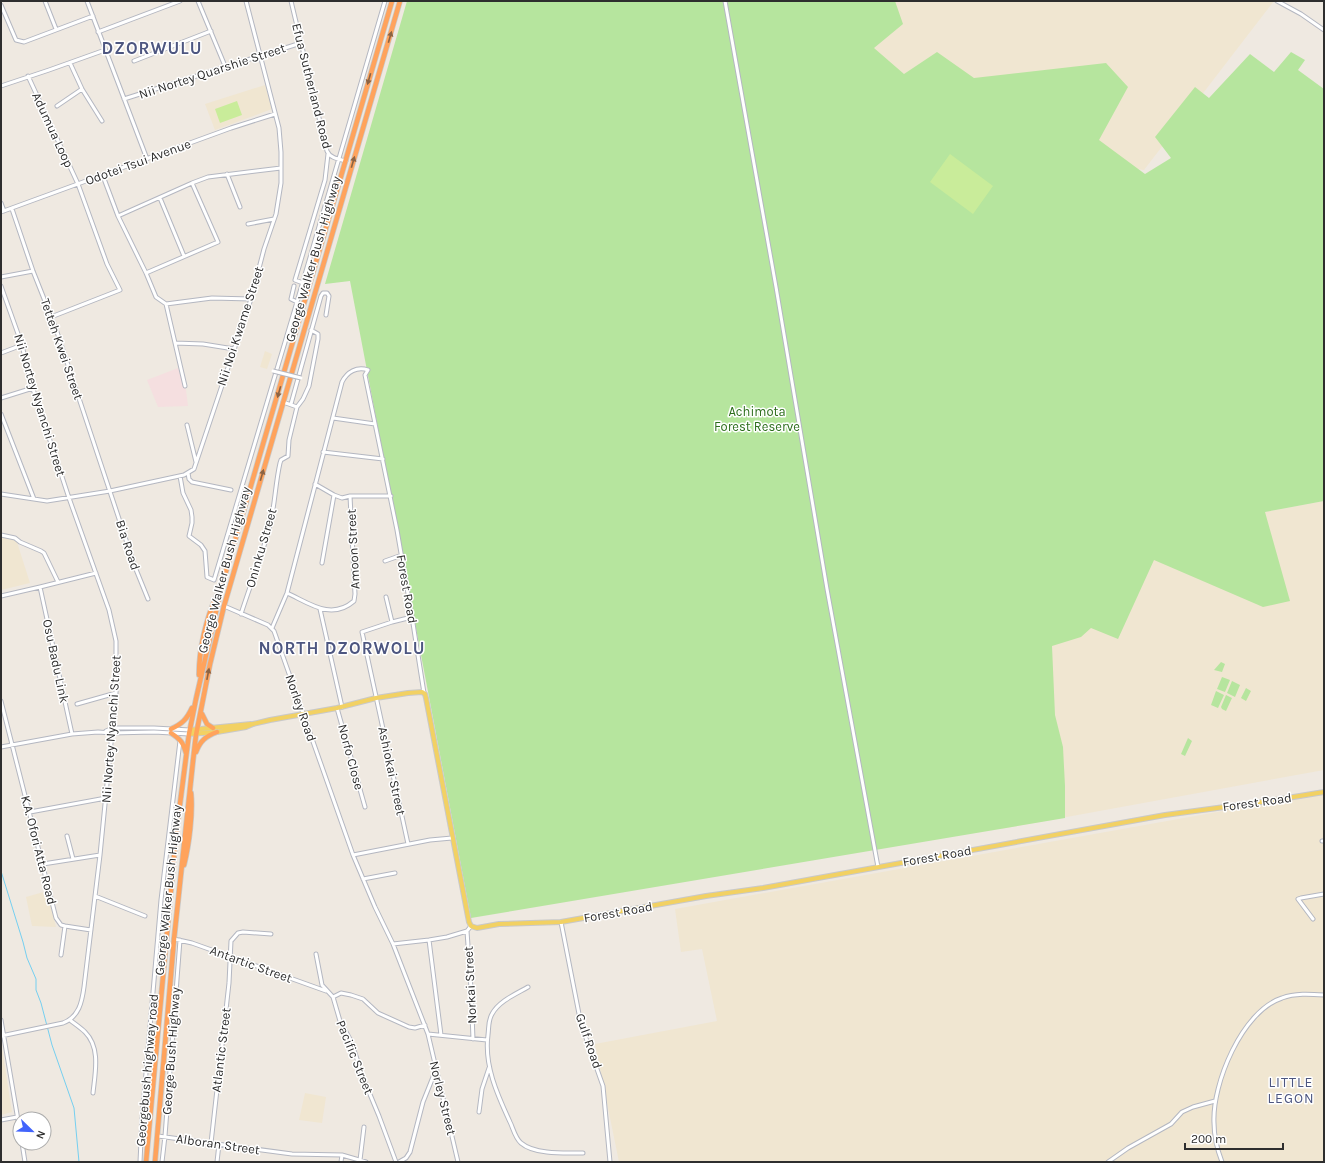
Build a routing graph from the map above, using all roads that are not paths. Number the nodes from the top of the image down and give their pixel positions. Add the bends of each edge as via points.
1 (45, 1) edge
2 (87, 1) edge
3 (180, 1) edge
4 (198, 1) edge
5 (246, 1) edge
6 (291, 1) edge
7 (385, 1) edge
8 (392, 1) edge
9 (400, 1) edge
10 (725, 1) edge
11 (1277, 1) edge
12 (1, 5) edge
13 (93, 16) junction
14 (56, 29) junction
15 (1324, 30) edge
16 (211, 31) junction
17 (98, 32) junction
18 (301, 43) junction
19 (105, 50) junction
20 (260, 55) junction
21 (134, 61) dead end
22 (70, 63) junction
23 (226, 66) junction
24 (28, 76) junction
25 (1, 86) edge
26 (82, 89) junction
27 (124, 99) junction
28 (58, 106) dead end
29 (275, 114) junction
30 (102, 121) dead end
31 (328, 154) junction
32 (147, 159) junction
33 (339, 159) junction
34 (346, 161) junction
35 (281, 168) junction
36 (227, 174) junction
37 (103, 176) junction
38 (192, 182) junction
39 (78, 184) junction
40 (160, 198) junction
41 (1, 203) edge
42 (240, 207) dead end
43 (12, 209) junction
44 (3, 212) edge
45 (118, 216) junction
46 (274, 218) junction
47 (248, 224) dead end
48 (304, 250) junction
49 (312, 253) junction
50 (184, 256) junction
51 (33, 271) junction
52 (146, 273) junction
53 (1, 276) edge
54 (303, 283) junction
55 (1, 286) edge
56 (294, 286) dead end
57 (251, 299) junction
58 (297, 302) junction
59 (166, 304) junction
60 (326, 315) dead end
61 (51, 317) junction
62 (311, 330) junction
63 (175, 343) junction
64 (22, 345) junction
65 (234, 349) junction
66 (1, 353) edge
67 (275, 361) dead end
68 (279, 362) junction
69 (273, 371) dead end
70 (301, 378) dead end
71 (186, 386) dead end
72 (32, 388) junction
73 (1, 398) edge
74 (283, 402) junction
75 (291, 404) junction
76 (297, 407) junction
77 (1, 414) edge
78 (333, 418) junction
79 (375, 424) junction
80 (187, 425) dead end
81 (324, 452) junction
82 (383, 459) junction
83 (196, 463) junction
84 (188, 473) junction
85 (180, 476) junction
86 (315, 484) junction
87 (231, 490) dead end
88 (110, 491) junction
89 (1, 494) edge
90 (334, 495) junction
91 (350, 496) junction
92 (391, 496) junction
93 (69, 498) junction
94 (34, 499) junction
95 (1, 535) edge
96 (402, 556) junction
97 (385, 561) dead end
98 (322, 564) dead end
99 (96, 573) junction
100 (58, 582) junction
101 (40, 587) junction
102 (286, 593) junction
103 (1, 596) edge
104 (386, 597) dead end
105 (148, 599) dead end
106 (224, 606) junction
107 (320, 609) junction
108 (241, 614) junction
109 (412, 617) junction
110 (392, 622) junction
111 (272, 628) junction
112 (116, 693) junction
113 (424, 693) junction
114 (376, 698) junction
115 (196, 699) junction
116 (1, 701) edge
117 (77, 704) dead end
118 (342, 707) junction
119 (337, 708) junction
120 (201, 713) junction
121 (303, 714) junction
122 (113, 728) junction
123 (215, 730) junction
124 (171, 731) junction
125 (104, 732) junction
126 (190, 732) junction
127 (112, 733) junction
128 (197, 733) junction
129 (72, 734) junction
130 (180, 739) junction
131 (12, 745) junction
132 (1, 747) edge
133 (187, 754) junction
134 (193, 761) junction
135 (1324, 792) edge
136 (106, 798) junction
137 (364, 807) dead end
138 (30, 812) junction
139 (67, 836) dead end
140 (452, 838) junction
141 (408, 844) junction
142 (353, 854) junction
143 (100, 855) junction
144 (73, 859) junction
145 (43, 864) junction
146 (878, 867) junction
147 (396, 873) dead end
148 (363, 878) junction
149 (1324, 894) edge
150 (95, 896) junction
151 (145, 916) dead end
152 (1312, 919) dead end
153 (561, 922) junction
154 (65, 926) junction
155 (471, 926) junction
156 (91, 930) junction
157 (467, 931) junction
158 (271, 934) dead end
159 (177, 939) junction
160 (429, 940) junction
161 (393, 944) junction
162 (316, 954) dead end
163 (61, 955) dead end
164 (231, 957) junction
165 (528, 987) dead end
166 (327, 992) junction
167 (1324, 995) edge
168 (333, 998) junction
169 (1, 1020) edge
170 (70, 1020) junction
171 (425, 1025) junction
172 (428, 1034) junction
173 (2, 1035) edge
174 (441, 1035) junction
175 (473, 1039) junction
176 (487, 1040) junction
177 (435, 1064) junction
178 (489, 1068) junction
179 (93, 1093) dead end
180 (1215, 1101) junction
181 (16, 1111) edge
182 (479, 1112) dead end
183 (12, 1118) edge
184 (1, 1120) edge
185 (364, 1128) dead end
186 (158, 1136) junction
187 (165, 1136) junction
188 (211, 1143) junction
189 (219, 1144) junction
190 (23, 1151) edge
191 (583, 1153) dead end
192 (342, 1155) junction
193 (360, 1160) junction
194 (25, 1162) edge
195 (140, 1162) edge
196 (146, 1162) edge
197 (155, 1162) edge
198 (162, 1162) edge
199 (217, 1162) edge
200 (341, 1162) edge
201 (366, 1162) edge
202 (396, 1162) edge
203 (399, 1162) edge
204 (458, 1162) edge
205 (610, 1162) edge
206 (1108, 1162) edge
207 (1222, 1162) edge

1 - 14 street
2 - 13 street
3 - 17 street
4 - 16 street
5 - 20 street, Nii Noi Kwame Street
6 - 18 street, Efua Sutherland Road
7 - 33 street
8 -> 34 highway, George Walker Bush Highway
74 -> 9 highway, George Walker Bush Highway
10 - 146 street via 826,585
11 - 15 street
12 - 14 street via 16,40 24,42
13 - 14 street
13 - 17 street
16 - 21 street
16 - 23 street
17 - 19 street
18 - 20 street, Nii Nortey Quarshie Street
18 - 31 street, Efua Sutherland Road
19 - 22 street
19 - 27 street
20 - 23 street, Nii Nortey Quarshie Street
20 - 29 street, Nii Noi Kwame Street
22 - 24 street
22 - 26 street
23 - 27 street, Nii Nortey Quarshie Street
24 - 25 street
24 - 39 street, Adumua Loop
26 - 28 street
26 - 30 street
27 - 32 street
29 - 32 street, Odotei Tsui Avenue
29 - 35 street, Nii Noi Kwame Street via 280,139
31 - 33 street, Efua Sutherland Road
31 - 48 street via 325,180
32 - 37 street, Odotei Tsui Avenue
33 - 34 street, Efua Sutherland Road
33 - 49 street
34 -> 115 highway, George Walker Bush Highway via 222,585 204,636
35 - 36 street
35 - 46 street, Nii Noi Kwame Street via 281,183
36 - 38 street
36 - 42 street
37 - 39 street, Odotei Tsui Avenue
37 - 45 street
38 - 40 street
38 - 50 street via 218,242
39 - 43 street, Odotei Tsui Avenue
39 - 61 street, Adumua Loop via 107,264 120,290
40 - 45 street
40 - 50 street
41 - 44 street
43 - 44 street, Odotei Tsui Avenue
43 - 51 street, Tetteh Kwei Street
45 - 52 street
46 - 47 street
46 - 57 street, Nii Noi Kwame Street
48 - 49 street
48 - 54 street via 295,280
49 - 54 street
50 - 52 street
51 - 53 street
51 - 61 street, Tetteh Kwei Street
52 - 59 street via 156,297
54 - 58 street
55 - 64 street, Nii Nortey Nyanchi Street
56 - 58 street via 291,299
57 - 59 street via 212,298
57 - 65 street, Nii Noi Kwame Street
58 - 68 street
59 - 63 street
60 - 62 street via 329,296 323,293
61 - 88 street, Tetteh Kwei Street
62 - 75 street
62 - 76 street, Oninku Street via 318,334 313,372 310,386
63 - 65 street
63 - 71 street
64 - 66 street
64 - 72 street, Nii Nortey Nyanchi Street
65 - 83 street, Nii Noi Kwame Street
67 - 68 street
68 - 85 street via 214,580 207,577 205,551 190,536 191,510 183,493
69 - 70 street, bridge
72 - 73 street
72 - 93 street, Nii Nortey Nyanchi Street
74 - 75 street
106 -> 74 highway, George Walker Bush Highway
75 - 76 street
76 - 108 street, Oninku Street via 289,440 289,453 281,460 277,475 269,529
77 - 94 street
78 - 79 street
78 - 79 street, Forest Road via 344,378 362,368 368,370 365,375
78 - 81 street
79 - 82 street, Forest Road
80 - 83 street
81 - 82 street
81 - 86 street
82 - 92 street, Forest Road
83 - 84 street, Nii Noi Kwame Street via 194,469
84 - 85 street
84 - 87 street via 192,482
85 - 88 street
86 - 90 street
86 - 102 street
88 - 93 street
88 - 105 street, Bia Road
89 - 94 street
90 - 91 street via 342,498
90 - 98 street
91 - 92 street
91 - 107 street, Amoon Street via 354,601 348,606 334,610
92 - 96 street, Forest Road
93 - 94 street via 47,501
93 - 99 street, Nii Nortey Nyanchi Street
95 - 100 street via 44,553
96 - 97 street
96 - 109 street, Forest Road
99 - 100 street
99 - 112 street, Nii Nortey Nyanchi Street via 109,610 116,641
100 - 101 street
101 - 103 street
101 - 129 street, Osu Badu Link
102 - 107 street
102 - 111 street
104 - 110 street
106 - 108 street
120 -> 106 highway, George Walker Bush Highway
107 - 118 street
108 - 111 street
109 - 110 street
109 - 113 street, Forest Road
110 - 114 street, Ashiokai Street via 362,632
111 - 121 street, Norley Road
112 - 117 street
112 - 122 street, Nii Nortey Nyanchi Street
113 - 114 main road via 419,691
113 - 140 main road, Forest Road
114 - 118 main road
114 - 141 street, Ashiokai Street
115 - 124 highway via 184,722
115 - 126 highway, George Walker Bush Highway
116 - 131 street, K.A. Ofori Atta Road
118 - 119 main road
119 - 121 main road
119 - 137 street, Norfo Close
120 - 123 highway via 207,724
120 - 128 highway, George Walker Bush Highway
121 - 123 main road via 246,727
121 - 142 street, Norley Road
122 - 124 street
122 - 125 street
122 - 127 street, Nii Nortey Nyanchi Street
123 - 128 main road
123 - 134 highway via 201,742
124 - 126 street
124 - 127 street
124 - 130 highway
125 - 127 street
125 - 129 street
126 - 128 main road
126 - 133 highway, George Walker Bush Highway
127 - 136 street, Nii Nortey Nyanchi Street
128 - 134 highway, George Walker Bush Highway
129 - 131 street
130 - 133 highway
130 - 195 street, Georgebush highway road via 161,900
131 - 132 street
131 - 138 street, K.A. Ofori Atta Road
133 - 196 highway, George Walker Bush Highway via 170,892
134 - 159 highway, George Walker Bush Highway via 192,808 186,856 180,876
135 - 146 main road, Forest Road via 1165,815
136 - 138 street
136 - 143 street, Nii Nortey Nyanchi Street
138 - 145 street, K.A. Ofori Atta Road
139 - 144 street
140 - 141 street
140 - 155 main road, Forest Road
141 - 142 street
142 - 148 street, Norley Road
143 - 144 street
143 - 150 street, Nii Nortey Nyanchi Street
144 - 145 street
145 - 154 street, K.A. Ofori Atta Road via 56,918
146 - 153 main road, Forest Road
147 - 148 street
148 - 161 street, Norley Road
149 - 152 street via 1298,899
150 - 151 street
150 - 156 street, Nii Nortey Nyanchi Street
153 - 155 main road, Forest Road via 499,924 477,928
153 - 205 street, Gulf Road via 581,1024 604,1086
154 - 156 street
154 - 163 street
155 - 157 street
156 - 170 street, Nii Nortey Nyanchi Street via 83,997 79,1010
157 - 160 street
157 - 175 street, Norkai Street
158 - 164 street, Atlantic Street via 238,933 231,941
159 - 164 street, Antartic Street
159 - 186 highway, George Walker Bush Highway
159 - 187 street, George Bush Highway
160 - 161 street
160 - 174 street
161 - 171 street, Norley Road
162 - 166 street, Pacific Street via 322,985
164 - 166 street, Antartic Street
164 - 188 street, Atlantic Street
165 - 176 street via 497,1006 489,1024
166 - 168 street, Pacific Street
167 - 180 street via 1301,994 1281,998 1256,1015 1234,1049
168 - 171 street via 341,993 351,995 363,999 378,1013 410,1027
168 - 202 street, Pacific Street
169 - 173 street
170 - 173 street via 50,1027
170 - 179 street via 85,1032 94,1049 96,1058
171 - 172 street, Norley Road
172 - 174 street
172 - 177 street, Norley Street
173 - 181 street
174 - 175 street
175 - 176 street
176 - 178 street
177 - 203 street via 410,1152
177 - 204 street, Norley Street
178 - 182 street via 482,1089
178 - 191 street via 521,1143 530,1148 549,1152
180 - 206 street via 1182,1112 1171,1124
180 - 207 street via 1214,1122 1217,1148
183 - 184 street
185 - 193 street
186 - 187 street, Alboran Street
186 - 197 highway, George Walker Bush Highway
187 - 188 street, Alboran Street
187 - 198 street, George Bush Highway
188 - 189 street, Alboran Street
189 - 192 street, Alboran Street via 292,1154
189 - 199 street
190 - 194 street
192 - 193 street, Alboran Street
192 - 200 street
193 - 201 street, Alboran Street

